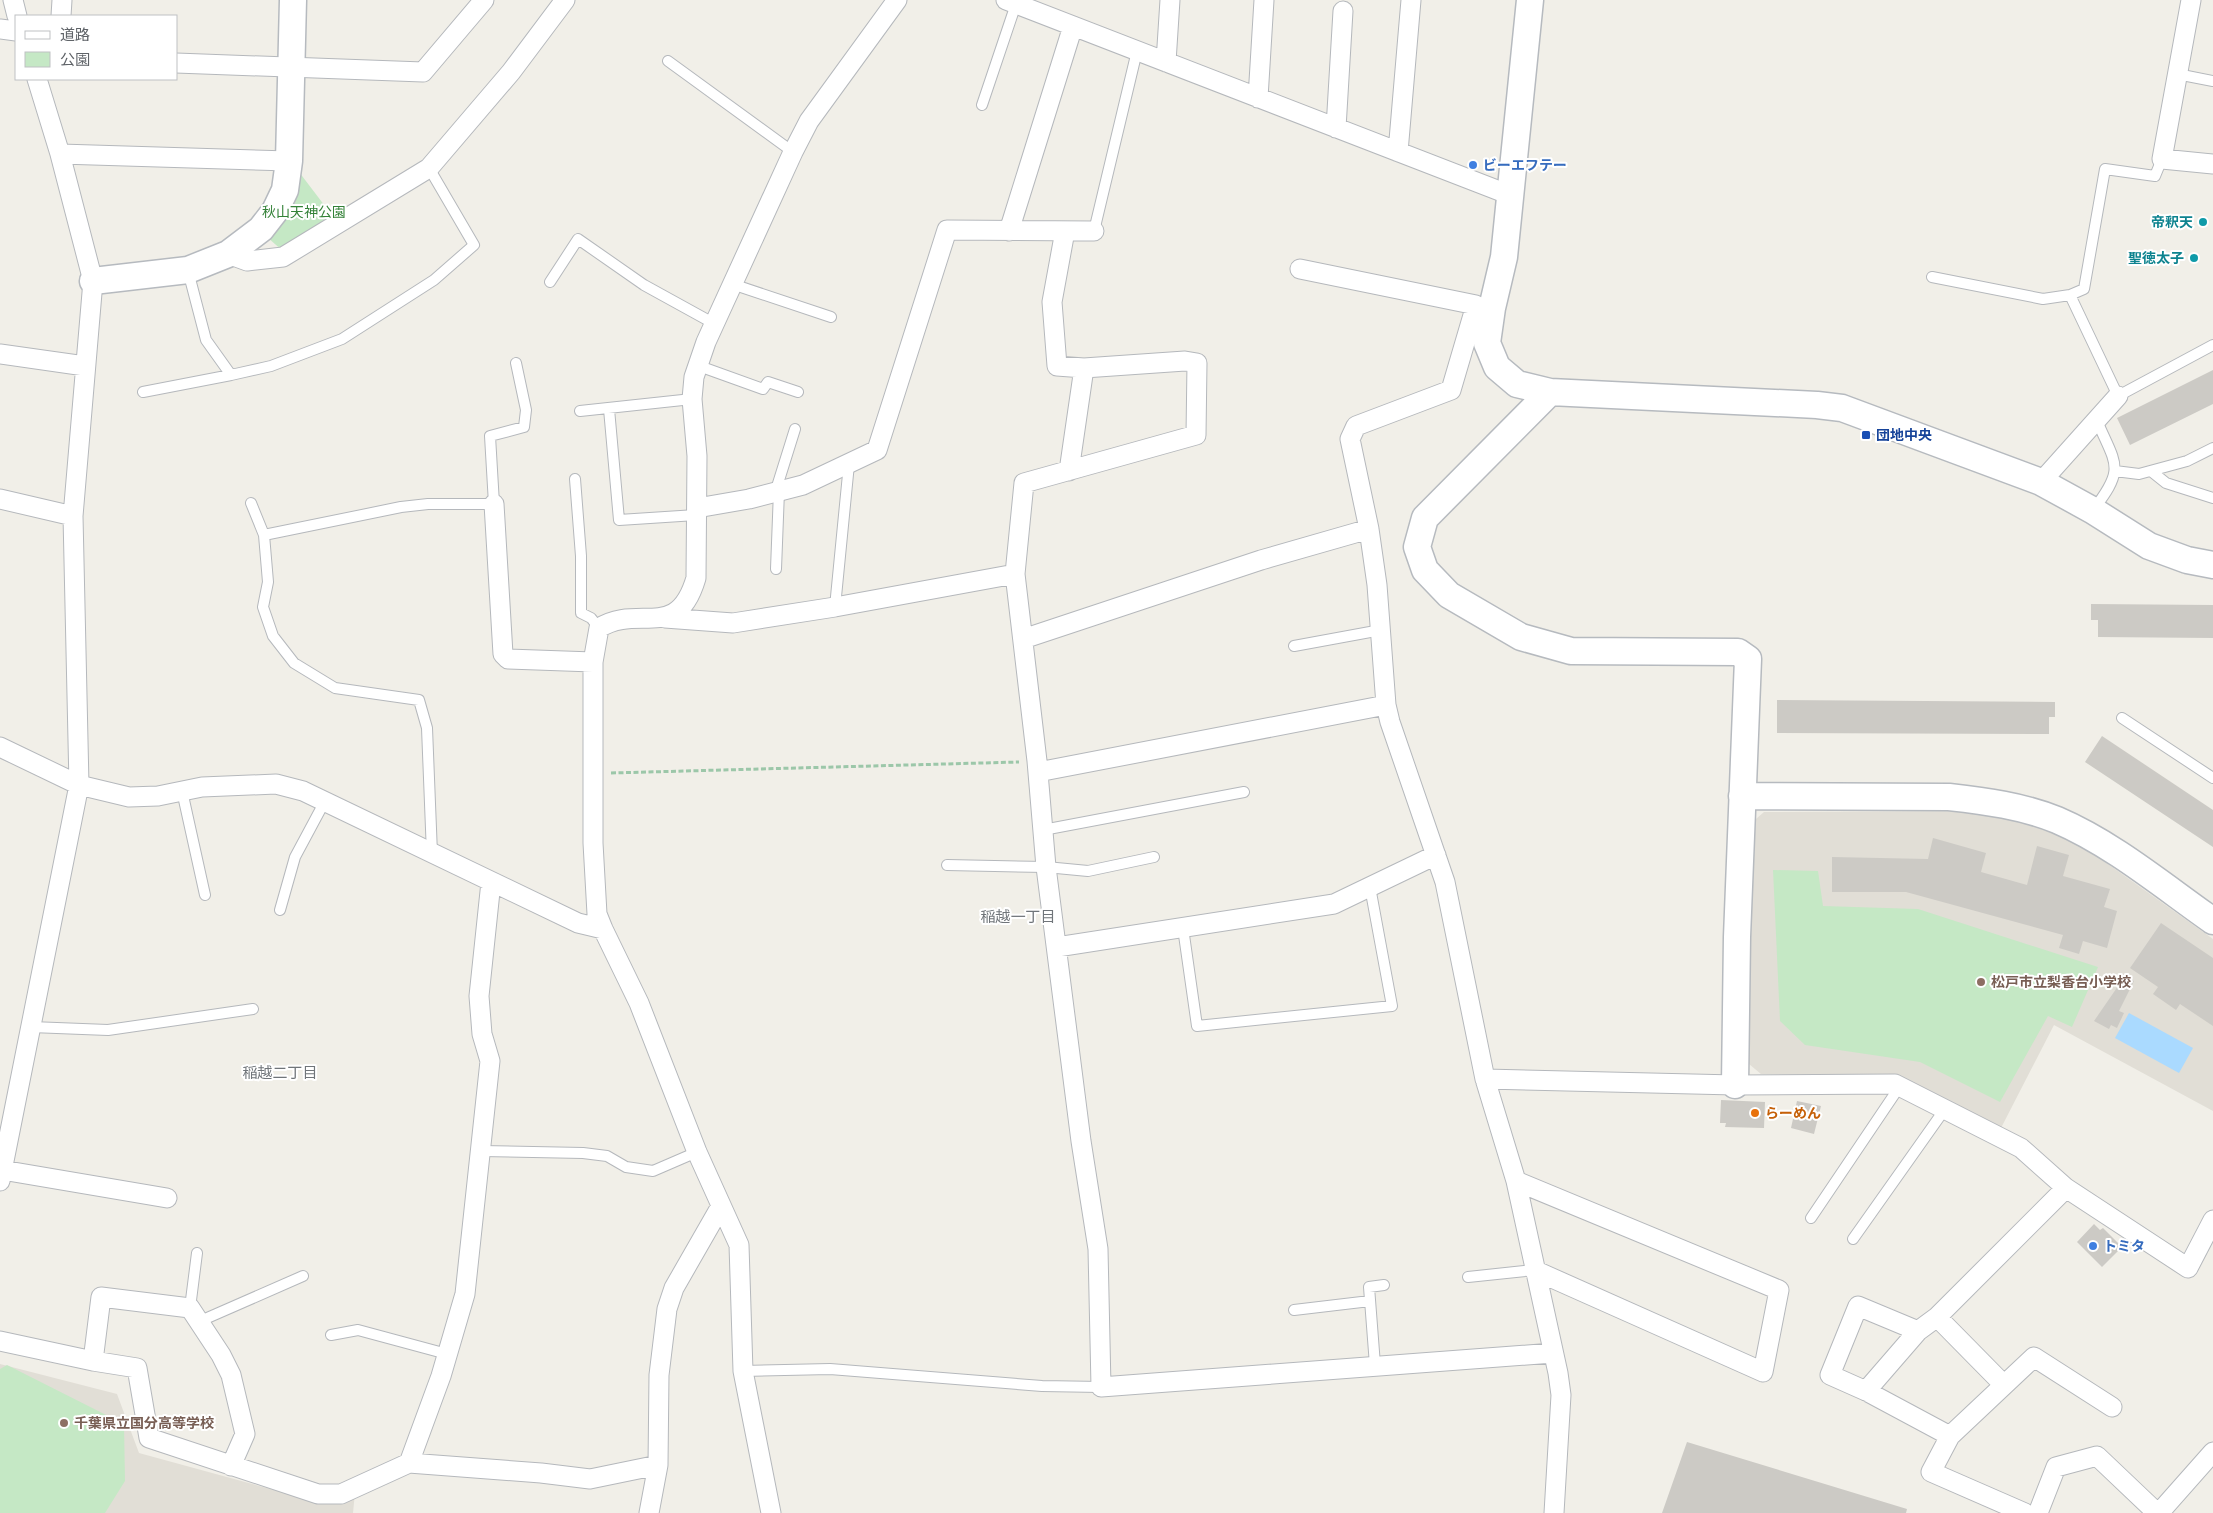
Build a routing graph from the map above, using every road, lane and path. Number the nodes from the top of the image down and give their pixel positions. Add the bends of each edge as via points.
1 (13, 0) edge
2 (62, 0) edge
3 (293, 0) edge
4 (484, 0) edge
5 (565, 0) edge
6 (897, 0) edge
7 (1170, 0) edge
8 (1264, 0) edge
9 (1411, 0) edge
10 (1530, 0) edge
11 (2190, 0) edge
12 (1011, 2) edge
13 (1343, 11) dead end
14 (17, 15) edge
15 (61, 15) edge
16 (1073, 26) junction
17 (0, 29) edge
18 (15, 31) edge
19 (1137, 51) junction
20 (668, 61) dead end
21 (1166, 62) junction
22 (178, 64) edge
23 (291, 68) junction
24 (2177, 74) junction
25 (37, 80) edge
26 (2213, 81) edge
27 (1258, 98) junction
28 (982, 104) dead end
29 (1336, 128) junction
30 (793, 152) junction
31 (1398, 152) junction
32 (60, 154) junction
33 (2162, 159) junction
34 (289, 161) junction
35 (2213, 164) edge
36 (429, 168) junction
37 (1510, 194) junction
38 (1009, 231) junction
39 (1065, 231) junction
40 (1094, 231) joint
41 (228, 254) junction
42 (1300, 269) dead end
43 (188, 270) junction
44 (1932, 277) dead end
45 (93, 280) junction
46 (550, 282) dead end
47 (732, 284) junction
48 (2070, 295) junction
49 (1484, 307) junction
50 (831, 317) dead end
51 (713, 323) junction
52 (2213, 345) edge
53 (0, 354) edge
54 (516, 363) dead end
55 (85, 366) junction
56 (699, 366) junction
57 (1084, 368) junction
58 (231, 375) junction
59 (143, 392) dead end
60 (798, 392) dead end
61 (1550, 392) junction
62 (2118, 396) junction
63 (692, 399) junction
64 (609, 409) junction
65 (580, 411) dead end
66 (2096, 421) junction
67 (795, 429) dead end
68 (2213, 448) edge
69 (849, 464) junction
70 (1069, 471) junction
71 (2115, 471) junction
72 (2150, 471) junction
73 (575, 479) dead end
74 (2041, 482) junction
75 (777, 492) junction
76 (2213, 498) edge
77 (0, 499) edge
78 (251, 503) dead end
79 (494, 504) junction
80 (2092, 510) junction
81 (696, 511) junction
82 (73, 516) junction
83 (1369, 529) junction
84 (264, 535) junction
85 (2213, 565) edge
86 (776, 570) dead end
87 (1015, 574) junction
88 (835, 607) junction
89 (664, 618) junction
90 (599, 628) junction
91 (1381, 630) junction
92 (1024, 639) junction
93 (1294, 646) dead end
94 (593, 662) junction
95 (1386, 705) junction
96 (2122, 718) dead end
97 (0, 747) edge
98 (1037, 767) junction
99 (593, 774) junction
100 (2213, 778) edge
101 (79, 785) junction
102 (182, 791) junction
103 (1244, 792) dead end
104 (1742, 796) junction
105 (325, 801) junction
106 (1043, 830) junction
107 (432, 854) junction
108 (1436, 855) junction
109 (1154, 857) dead end
110 (947, 865) dead end
111 (1046, 867) junction
112 (491, 882) junction
113 (1370, 888) junction
114 (206, 895) dead end
115 (280, 910) dead end
116 (2213, 920) edge
117 (1183, 928) junction
118 (603, 929) junction
119 (1057, 947) junction
120 (253, 1009) dead end
121 (31, 1027) junction
122 (1485, 1079) junction
123 (1735, 1085) junction
124 (1900, 1086) junction
125 (1944, 1109) junction
126 (3, 1147) edge
127 (481, 1151) junction
128 (697, 1152) junction
129 (1, 1176) edge
130 (1516, 1181) junction
131 (2066, 1188) junction
132 (167, 1198) dead end
133 (721, 1206) junction
134 (1811, 1218) dead end
135 (2213, 1220) edge
136 (1853, 1239) dead end
137 (196, 1253) dead end
138 (1534, 1270) junction
139 (303, 1276) dead end
140 (1468, 1277) dead end
141 (1384, 1285) dead end
142 (1370, 1301) junction
143 (1294, 1310) dead end
144 (195, 1315) junction
145 (1938, 1317) junction
146 (1918, 1331) junction
147 (331, 1335) dead end
148 (0, 1340) edge
149 (1553, 1352) junction
150 (447, 1354) junction
151 (93, 1361) junction
152 (1375, 1365) junction
153 (742, 1371) junction
154 (2004, 1385) junction
155 (1101, 1387) junction
156 (1866, 1391) junction
157 (2112, 1407) dead end
158 (1950, 1436) junction
159 (2213, 1452) edge
160 (409, 1462) junction
161 (658, 1465) junction
162 (231, 1466) junction
163 (649, 1513) edge
164 (771, 1513) edge
165 (1554, 1513) edge
166 (2025, 1513) edge
167 (2038, 1513) edge
168 (2158, 1513) edge

1 - 14 street
2 - 15 street
3 - 23 street
4 - 23 street via 423,72
5 - 36 street via 511,72
6 - 30 street via 809,121
7 - 21 street
8 - 27 street
9 - 31 street
10 - 37 street
11 - 24 street
12 - 16 street
12 - 28 lane
13 - 29 street
16 - 19 street
16 - 38 street
17 - 18 street
19 - 21 street
19 - 40 lane
20 - 30 lane
21 - 27 street
22 - 23 street
23 - 34 street
24 - 26 lane
24 - 33 street
25 - 32 street
27 - 29 street
29 - 31 street
30 - 47 street
31 - 37 street
32 - 34 street
32 - 45 street
33 - 35 street
33 - 48 lane via 2155,176 2105,169 2084,289
34 - 41 street via 285,190 275,211 261,229
36 - 41 street via 283,257 247,262
36 - 58 lane via 474,245 434,280 342,339 271,366
37 - 49 street via 1504,257
38 - 39 street
38 - 69 street via 947,230 877,450
39 - 40 street
39 - 57 street via 1052,302 1056,366
41 - 43 street
42 - 49 street
43 - 45 street
43 - 58 lane via 206,340
44 - 48 lane via 2043,299
45 - 55 street
46 - 51 lane via 578,239 644,285
47 - 50 lane
47 - 51 street
48 - 62 lane
49 - 61 street via 1488,342 1497,367 1517,384
49 - 83 street via 1451,390 1356,426 1350,439
51 - 56 street
52 - 62 lane
53 - 55 street
54 - 79 lane via 526,410 524,427 490,436
55 - 82 street
56 - 60 lane via 763,389 768,382
56 - 63 street via 694,377
57 - 70 street
57 - 70 street via 1197,363 1196,435
58 - 59 lane
61 - 74 street via 1842,408
61 - 104 street via 1425,518 1417,547 1425,570 1449,595 1521,637 1546,644 1572,651 1738,652 1748,659
62 - 66 street
63 - 64 lane
63 - 81 street via 697,456
64 - 65 lane
64 - 81 lane via 619,520
66 - 71 lane
66 - 74 street
67 - 75 lane
68 - 72 lane via 2187,461
69 - 75 street via 803,485
69 - 88 lane
70 - 87 street via 1024,483
71 - 72 lane via 2139,474
71 - 80 lane via 2114,479
72 - 76 lane via 2166,483
73 - 90 lane via 581,556 581,613 591,618
74 - 80 street
75 - 81 street
75 - 86 lane
77 - 82 street
78 - 84 lane
79 - 84 lane via 401,507
79 - 94 street via 503,654 508,659
80 - 85 street via 2149,546 2187,560
81 - 89 street via 696,578 692,593 678,611
82 - 101 street
83 - 91 street
83 - 92 street via 1260,560
84 - 107 lane via 268,582 263,607 273,636 294,662 334,688 419,700 426,728
87 - 88 street
87 - 92 street
88 - 89 street via 733,623
89 - 90 street via 611,620
90 - 94 street
91 - 93 lane
91 - 95 street
92 - 98 street
94 - 99 street
95 - 98 street
95 - 108 street
96 - 100 lane
97 - 101 street
98 - 99 path
98 - 106 street
99 - 118 street via 594,879 597,914
101 - 102 street via 130,797
101 - 121 street
102 - 105 street via 202,787 276,784
102 - 114 lane
103 - 106 lane
104 - 116 street via 1949,797 2020,808 2055,819 2092,837
104 - 123 street
105 - 107 street
105 - 115 lane via 295,857
106 - 111 street
107 - 112 street
108 - 113 street
108 - 122 street via 1445,882
109 - 111 lane via 1088,871
110 - 111 lane
111 - 119 street
112 - 118 street via 578,923
112 - 127 street via 479,996 482,1034 490,1061
113 - 117 street via 1334,904
113 - 117 lane via 1392,1006 1197,1026
117 - 119 street
118 - 128 street via 639,1003
119 - 155 street via 1098,1249
120 - 121 lane via 108,1030
121 - 126 street
122 - 123 street
122 - 130 street
123 - 124 street
124 - 125 street
124 - 134 lane
125 - 131 street via 2021,1148
125 - 136 lane
126 - 129 street
127 - 128 lane via 583,1153 607,1156 626,1167 653,1171
127 - 150 street via 465,1294
128 - 133 street
129 - 132 street
130 - 138 street
130 - 138 street via 1779,1290 1763,1372
131 - 135 street via 2188,1268
131 - 145 street
133 - 153 street via 739,1245
133 - 161 street via 674,1288 667,1309 659,1375
137 - 144 lane
138 - 140 lane
138 - 149 street
139 - 144 lane
141 - 142 lane via 1369,1287
142 - 143 lane
142 - 152 lane
144 - 151 street via 100,1297
144 - 162 street via 231,1375 240,1408 245,1434
145 - 146 street
145 - 154 street
146 - 156 street
146 - 156 street via 1858,1306 1830,1375
147 - 150 lane via 358,1330
148 - 151 street
149 - 152 street
149 - 165 street via 1561,1395
150 - 160 street
151 - 162 street via 137,1368 149,1438
152 - 155 street
153 - 155 lane via 830,1369 1042,1386
153 - 164 street
154 - 157 street via 2034,1357
154 - 158 street
156 - 158 street
158 - 166 street via 1930,1472
159 - 168 street
160 - 161 street via 590,1479
160 - 162 street via 341,1494 318,1494
161 - 163 street
167 - 168 street via 2056,1467 2097,1456

